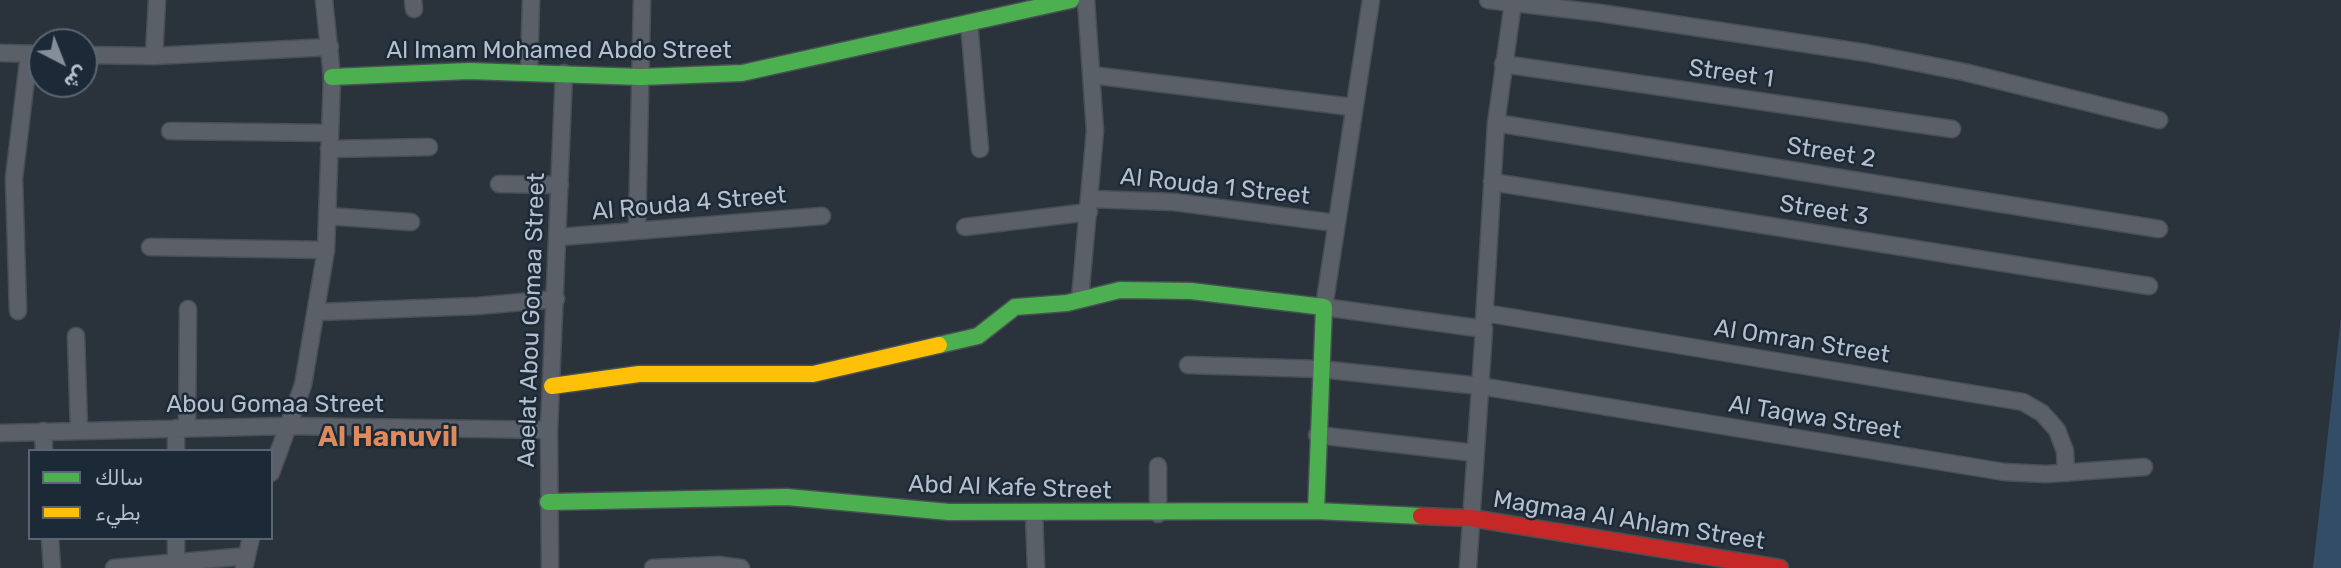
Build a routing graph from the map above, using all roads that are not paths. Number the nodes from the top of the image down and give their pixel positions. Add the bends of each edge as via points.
1 (157, 0) edge
2 (324, 0) edge
3 (531, 0) edge
4 (642, 0) edge
5 (1071, 0) edge
6 (1086, 0) edge
7 (1371, 0) edge
8 (1488, 0) edge
9 (1514, 3) junction
10 (969, 23) junction
11 (330, 47) junction
12 (0, 52) edge
13 (28, 54) edge
14 (98, 55) edge
15 (155, 56) junction
16 (1503, 64) junction
17 (529, 72) junction
18 (564, 73) junction
19 (1091, 75) junction
20 (332, 77) junction
21 (641, 77) junction
22 (28, 98) edge
23 (1352, 107) junction
24 (2160, 120) dead end
25 (1496, 123) junction
26 (1952, 130) dead end
27 (170, 131) dead end
28 (330, 141) junction
29 (429, 147) dead end
30 (980, 149) dead end
31 (1492, 182) junction
32 (499, 184) dead end
33 (561, 185) junction
34 (1090, 205) junction
35 (327, 216) junction
36 (822, 216) dead end
37 (411, 222) dead end
38 (1335, 223) junction
39 (965, 227) dead end
40 (2159, 229) dead end
41 (637, 230) junction
42 (559, 237) junction
43 (150, 247) dead end
44 (326, 250) junction
45 (2149, 286) dead end
46 (556, 299) junction
47 (1080, 299) junction
48 (1324, 307) junction
49 (188, 309) dead end
50 (18, 311) dead end
51 (317, 312) junction
52 (1484, 321) junction
53 (76, 336) dead end
54 (1188, 365) dead end
55 (1320, 369) junction
56 (552, 386) junction
57 (1480, 386) junction
58 (289, 426) junction
59 (181, 428) junction
60 (79, 429) junction
61 (550, 430) junction
62 (43, 431) junction
63 (0, 433) edge
64 (1317, 435) junction
65 (44, 449) edge
66 (176, 449) edge
67 (1475, 453) junction
68 (1158, 466) dead end
69 (2144, 467) dead end
70 (273, 468) edge
71 (2066, 473) junction
72 (548, 502) junction
73 (1316, 511) junction
74 (1034, 514) junction
75 (1158, 514) junction
76 (1471, 518) junction
77 (50, 540) edge
78 (176, 540) edge
79 (250, 540) edge
80 (176, 561) junction
81 (245, 562) edge
82 (52, 568) edge
83 (114, 568) edge
84 (550, 568) edge
85 (653, 568) edge
86 (741, 568) edge
87 (1036, 568) edge
88 (1468, 568) edge
89 (1780, 568) edge

1 - 15 street
2 - 11 street
3 - 17 street
4 - 21 street
5 - 10 street, Al Imam Mohamed Abdo Street
6 - 19 street
7 - 23 street
8 - 9 street
9 - 16 street
9 - 24 street via 1867,53
10 - 21 street, Al Imam Mohamed Abdo Street via 765,69
10 - 30 street
11 - 15 street
11 - 20 street
12 - 13 street
14 - 15 street
16 - 25 street
16 - 26 street, Street 1
17 - 18 street, Al Imam Mohamed Abdo Street
17 - 20 street, Al Imam Mohamed Abdo Street
18 - 21 street, Al Imam Mohamed Abdo Street
18 - 33 street, Aaelat Abou Gomaa Street
19 - 23 street
19 - 34 street via 1095,131
20 - 28 street
21 - 41 street
22 - 50 street via 14,178
23 - 38 street
25 - 31 street
25 - 40 street, Street 2
27 - 28 street
28 - 29 street
28 - 35 street
31 - 45 street, Street 3
31 - 52 street
32 - 33 street
33 - 42 street, Aaelat Abou Gomaa Street
34 - 38 street, Al Rouda 1 Street via 1174,202
34 - 39 street, Al Rouda 1 Street
34 - 47 street
35 - 37 street
35 - 44 street
36 - 41 street, Al Rouda 4 Street
38 - 48 street
41 - 42 street, Al Rouda 4 Street
42 - 46 street, Aaelat Abou Gomaa Street
43 - 44 street
44 - 51 street
46 - 51 street
46 - 56 street, Aaelat Abou Gomaa Street
47 - 48 street via 1120,290 1191,291
47 - 56 street via 1015,307 978,336 813,374 639,374
48 - 52 street, Al Omran Street
48 - 55 street
49 - 59 street
51 - 58 street via 303,385
52 - 57 street
52 - 71 street, Al Omran Street via 2023,402 2042,413 2057,430 2065,451
53 - 60 street
54 - 55 street, Al Taqwa Street
55 - 57 street, Al Taqwa Street
55 - 64 street
56 - 61 street, Aaelat Abou Gomaa Street
57 - 67 street
57 - 71 street, Al Taqwa Street via 2004,472
58 - 59 street, Abou Gomaa Street
58 - 61 street, Abou Gomaa Street
58 - 70 street
59 - 60 street, Abou Gomaa Street
59 - 66 street
60 - 62 street, Abou Gomaa Street
61 - 72 street, Aaelat Abou Gomaa Street
62 - 63 street, Abou Gomaa Street
62 - 65 street
64 - 67 street
64 - 73 street
67 - 76 street
68 - 75 street
69 - 71 street, Al Taqwa Street
72 - 74 street, Abd Al Kafe Street via 787,497 949,512
72 - 84 street, Aaelat Abou Gomaa Street
73 - 75 street, Abd Al Kafe Street
73 - 76 street, Abd Al Kafe Street
74 - 75 street, Abd Al Kafe Street
74 - 87 street
76 - 88 street
76 - 89 street, Magmaa Al Ahlam Street
77 - 82 street
78 - 80 street
79 - 81 street
80 - 81 street
80 - 83 street
85 - 86 street

